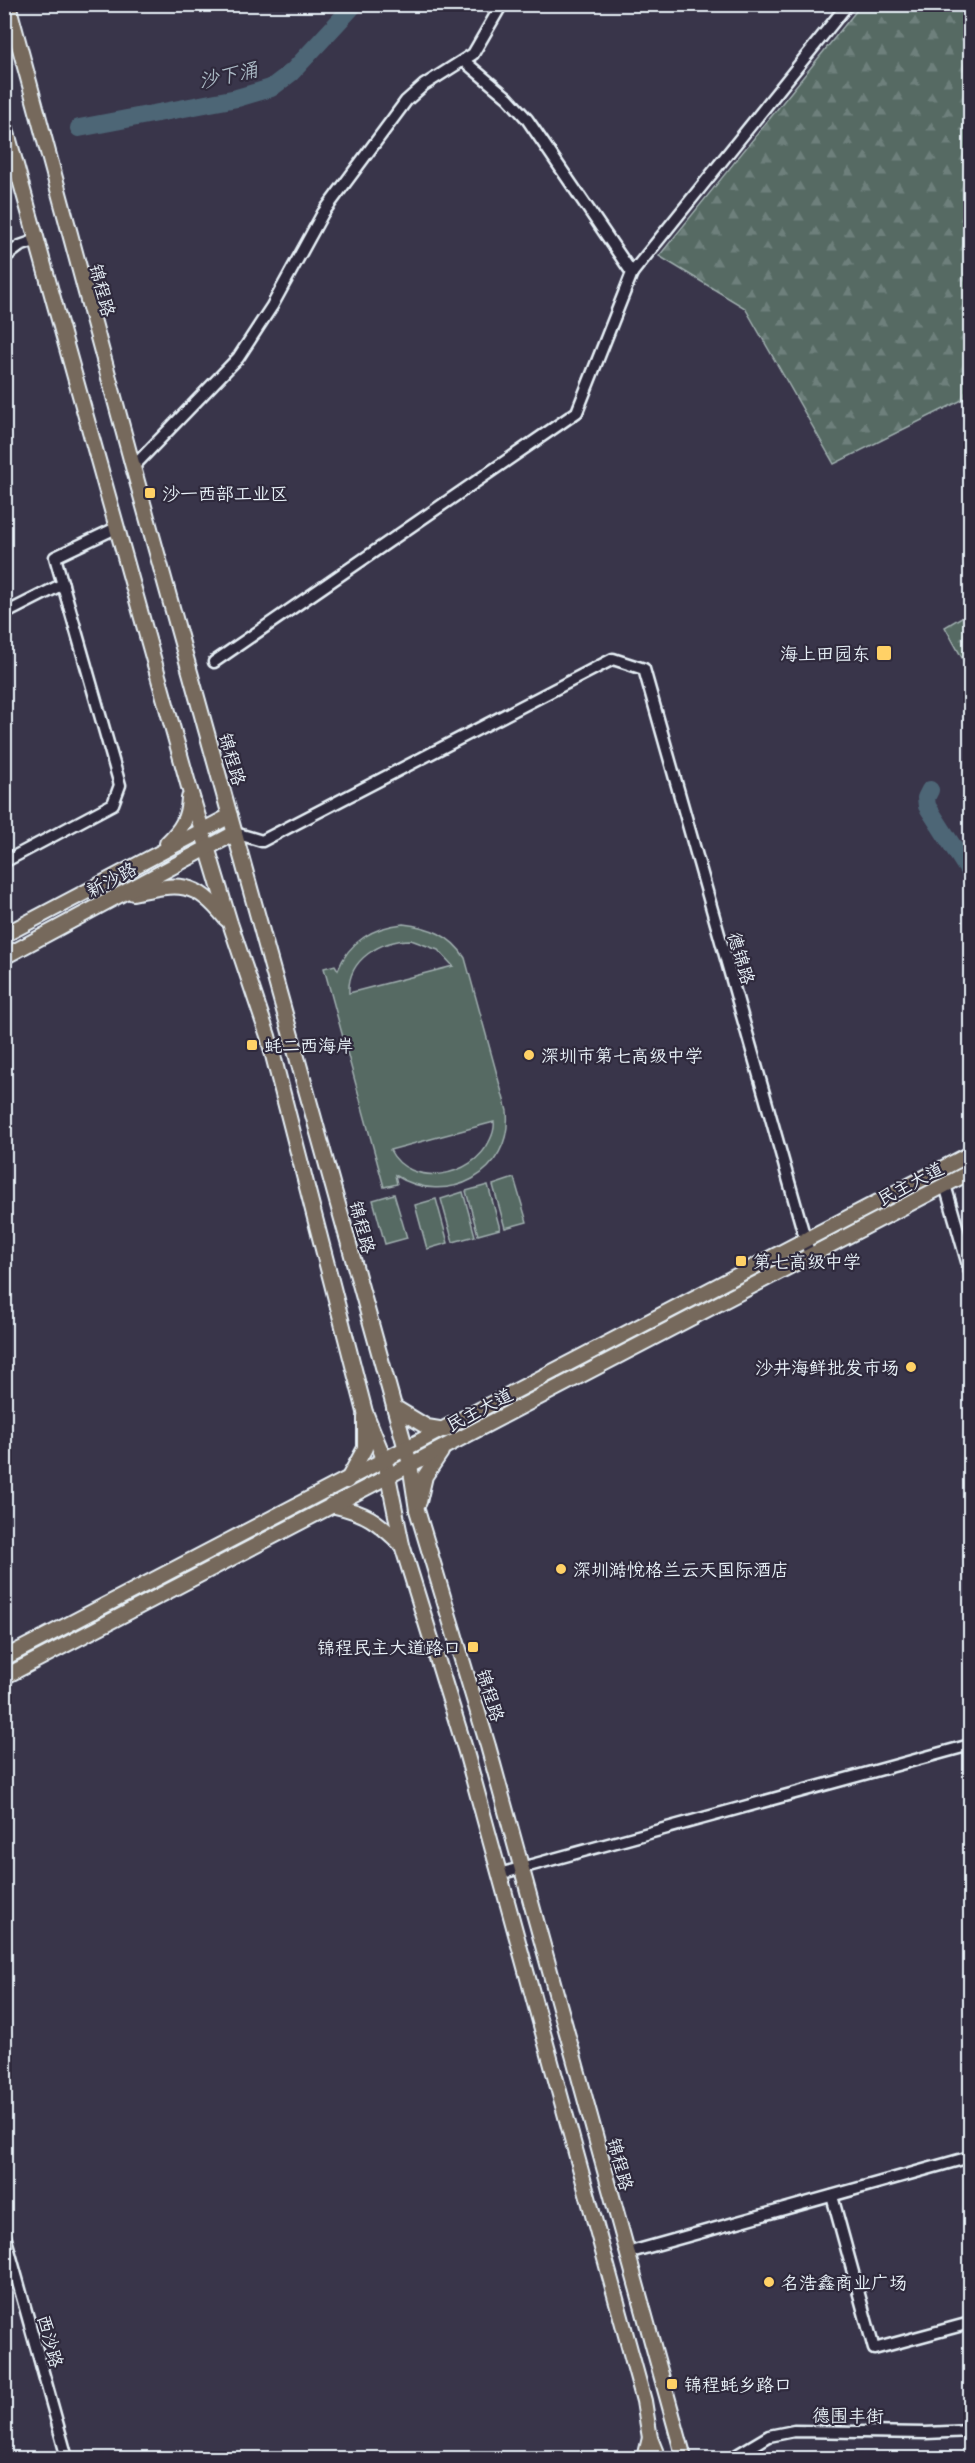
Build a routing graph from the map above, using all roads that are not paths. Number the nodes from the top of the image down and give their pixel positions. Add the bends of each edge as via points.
1 (8, 4) edge
2 (502, 4) edge
3 (848, 4) edge
4 (464, 61) junction
5 (4, 122) edge
6 (37, 240) junction
7 (4, 258) edge
8 (632, 273) junction
9 (133, 466) junction
10 (116, 528) junction
11 (63, 584) junction
12 (4, 614) edge
13 (214, 662) dead end
14 (189, 790) junction
15 (230, 816) junction
16 (203, 830) junction
17 (235, 833) junction
18 (209, 848) junction
19 (154, 855) junction
20 (4, 862) edge
21 (116, 897) junction
22 (230, 923) junction
23 (4, 935) edge
24 (4, 957) edge
25 (970, 1154) edge
26 (970, 1172) edge
27 (945, 1185) junction
28 (805, 1241) junction
29 (810, 1256) junction
30 (970, 1272) edge
31 (394, 1407) junction
32 (365, 1412) junction
33 (445, 1430) junction
34 (443, 1448) junction
35 (408, 1457) junction
36 (385, 1461) junction
37 (389, 1475) junction
38 (346, 1481) junction
39 (331, 1505) junction
40 (417, 1510) junction
41 (402, 1545) junction
42 (4, 1658) edge
43 (4, 1677) edge
44 (970, 1745) edge
45 (521, 1868) junction
46 (499, 1874) junction
47 (970, 2157) edge
48 (832, 2196) junction
49 (4, 2232) edge
50 (627, 2253) junction
51 (970, 2323) edge
52 (970, 2431) edge
53 (650, 2438) junction
54 (67, 2458) edge
55 (645, 2458) edge
56 (658, 2458) edge
57 (684, 2458) edge
58 (732, 2458) edge

1 - 9 main road, 锦程路
2 - 4 street via 473,54
3 - 8 street
4 - 8 street via 527,119
4 - 9 street via 406,101 323,213 272,306 238,357
5 - 6 main road
6 - 7 street
6 - 10 main road
8 - 13 street via 577,412
9 - 15 main road, 锦程路
10 - 11 street via 55,557
10 - 14 main road
11 - 12 street
11 - 20 street via 120,785 113,804
14 - 16 main road
14 - 19 main road via 189,813 179,832
15 - 16 main road, 新沙路
15 - 17 main road, 锦程路
16 - 18 main road
16 - 19 main road, 新沙路
17 - 18 main road, 新沙路
17 - 28 street, 德锦路 via 262,841 613,659 644,669
17 - 31 main road, 锦程路
18 - 21 main road, 新沙路
18 - 22 main road
19 - 23 main road, 新沙路
21 - 22 main road via 170,885 197,890
21 - 24 main road, 新沙路
22 - 32 main road via 268,1036
25 - 28 main road, 民主大道
26 - 27 main road, 民主大道
27 - 29 main road, 民主大道
27 - 30 street
28 - 29 street, 德锦路
28 - 33 main road, 民主大道
29 - 34 main road, 民主大道
31 - 33 main road via 427,1427
31 - 35 main road, 锦程路
32 - 36 main road
32 - 38 main road via 365,1448
33 - 35 main road, 民主大道
34 - 35 main road, 民主大道
34 - 40 main road via 425,1476
35 - 36 main road, 民主大道
35 - 37 main road, 民主大道
35 - 40 main road, 锦程路
36 - 37 main road
36 - 38 main road, 民主大道
37 - 39 main road, 民主大道
37 - 41 main road
38 - 42 main road, 民主大道
39 - 41 main road via 377,1522
39 - 43 main road, 民主大道
40 - 45 main road, 锦程路
41 - 46 main road
44 - 45 street
45 - 46 street
45 - 50 main road, 锦程路
46 - 53 main road via 644,2401
47 - 48 street
48 - 50 street
48 - 51 street via 874,2349
49 - 54 street, 西沙路
50 - 57 main road, 锦程路
52 - 58 street, 德围丰街 via 794,2431 769,2436
53 - 55 main road
53 - 56 main road

